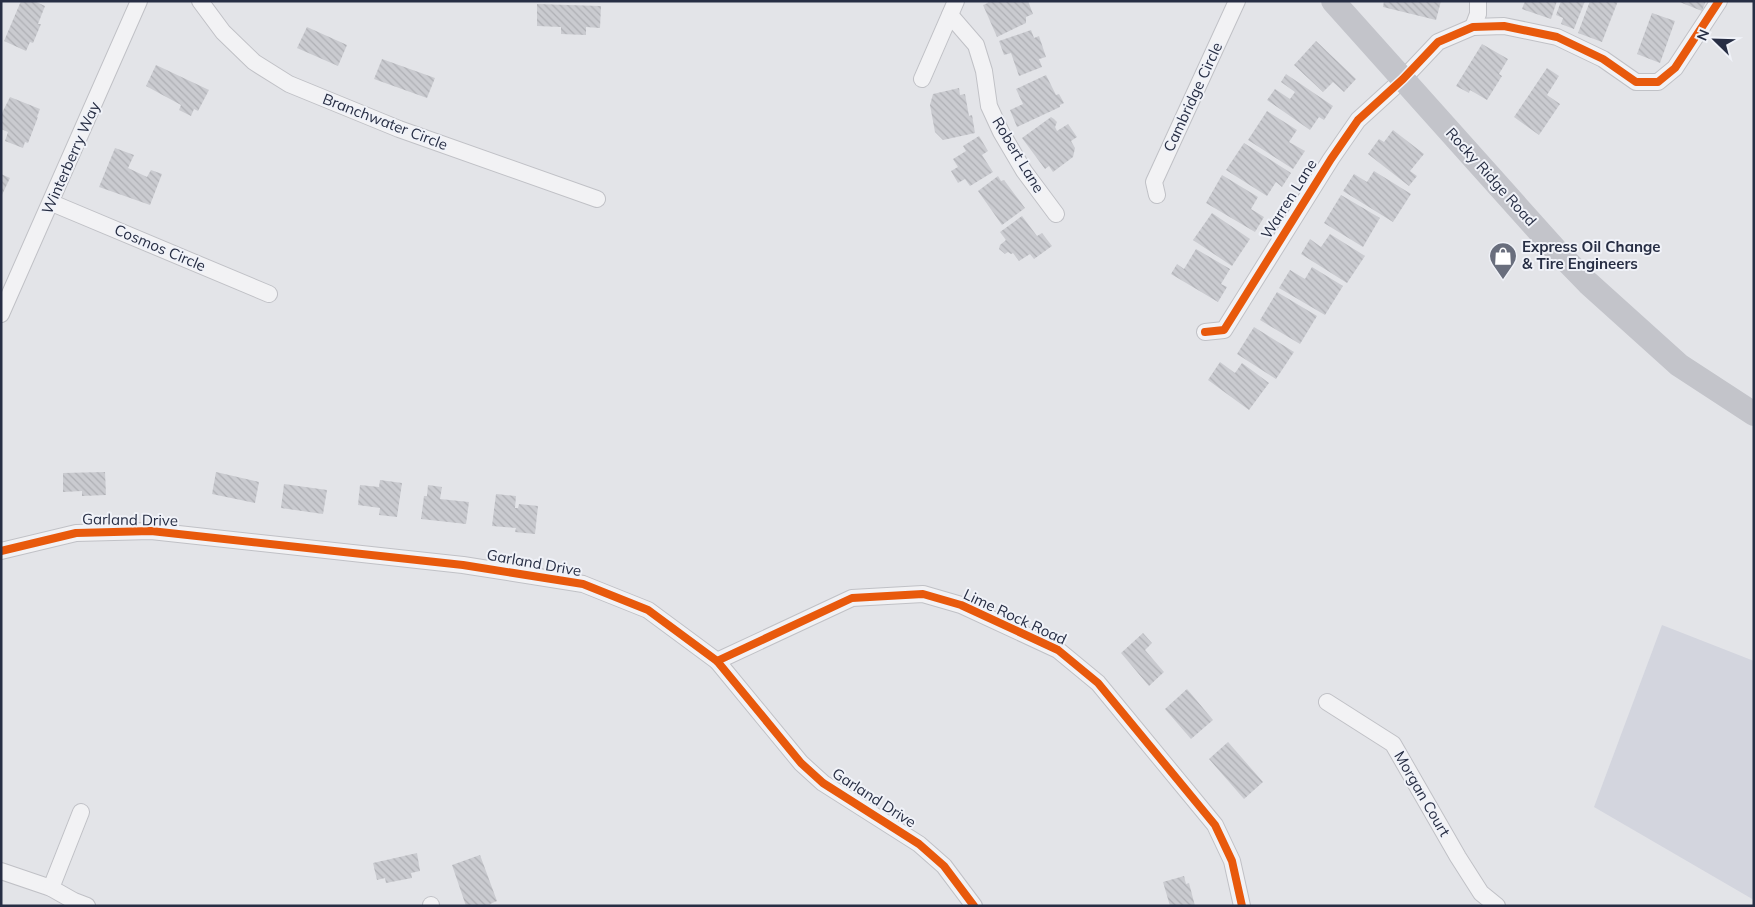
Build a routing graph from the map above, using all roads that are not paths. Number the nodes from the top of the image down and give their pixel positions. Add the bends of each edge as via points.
1 (140, 1) edge
2 (200, 1) edge
3 (1237, 1) edge
4 (1333, 1) edge
5 (1478, 1) edge
6 (1719, 1) edge
7 (953, 8) edge
8 (1473, 27) junction
9 (1403, 79) junction
10 (922, 80) dead end
11 (1157, 194) dead end
12 (597, 199) dead end
13 (52, 202) junction
14 (1056, 214) dead end
15 (269, 294) dead end
16 (1, 314) edge
17 (1205, 332) dead end
18 (1754, 414) edge
19 (1, 551) edge
20 (716, 661) junction
21 (1327, 702) dead end
22 (81, 812) dead end
23 (1, 870) edge
24 (51, 888) junction
25 (87, 906) edge
26 (974, 906) edge
27 (1242, 906) edge
28 (1497, 906) edge

1 - 13 street, Winterberry Way
2 - 12 street, Branchwater Circle via 223,32 254,62 289,84 399,128
3 - 11 street, Cambridge Circle via 1154,182
4 - 9 main road, Rocky Ridge Road
5 - 8 street
6 - 8 street via 1675,68 1658,82 1636,82 1604,59 1557,37 1504,26
7 - 10 street
7 - 14 street, Robert Lane via 976,45 989,106 1001,132 1024,171
8 - 9 street via 1438,42
9 - 17 street, Warren Lane via 1358,120 1224,330
9 - 18 main road, Rocky Ridge Road via 1588,283 1679,365
13 - 15 street, Cosmos Circle
13 - 16 street, Winterberry Way
19 - 20 street, Garland Drive via 76,533 151,531 467,566 583,584 648,610
20 - 26 street, Garland Drive via 801,763 823,783 919,844 944,866
20 - 27 street, Lime Rock Road via 852,598 923,594 961,605 1041,642 1058,650 1098,682 1215,824 1232,861
21 - 28 street, Morgan Court via 1393,744 1481,893
22 - 24 street
23 - 24 street
24 - 25 street

